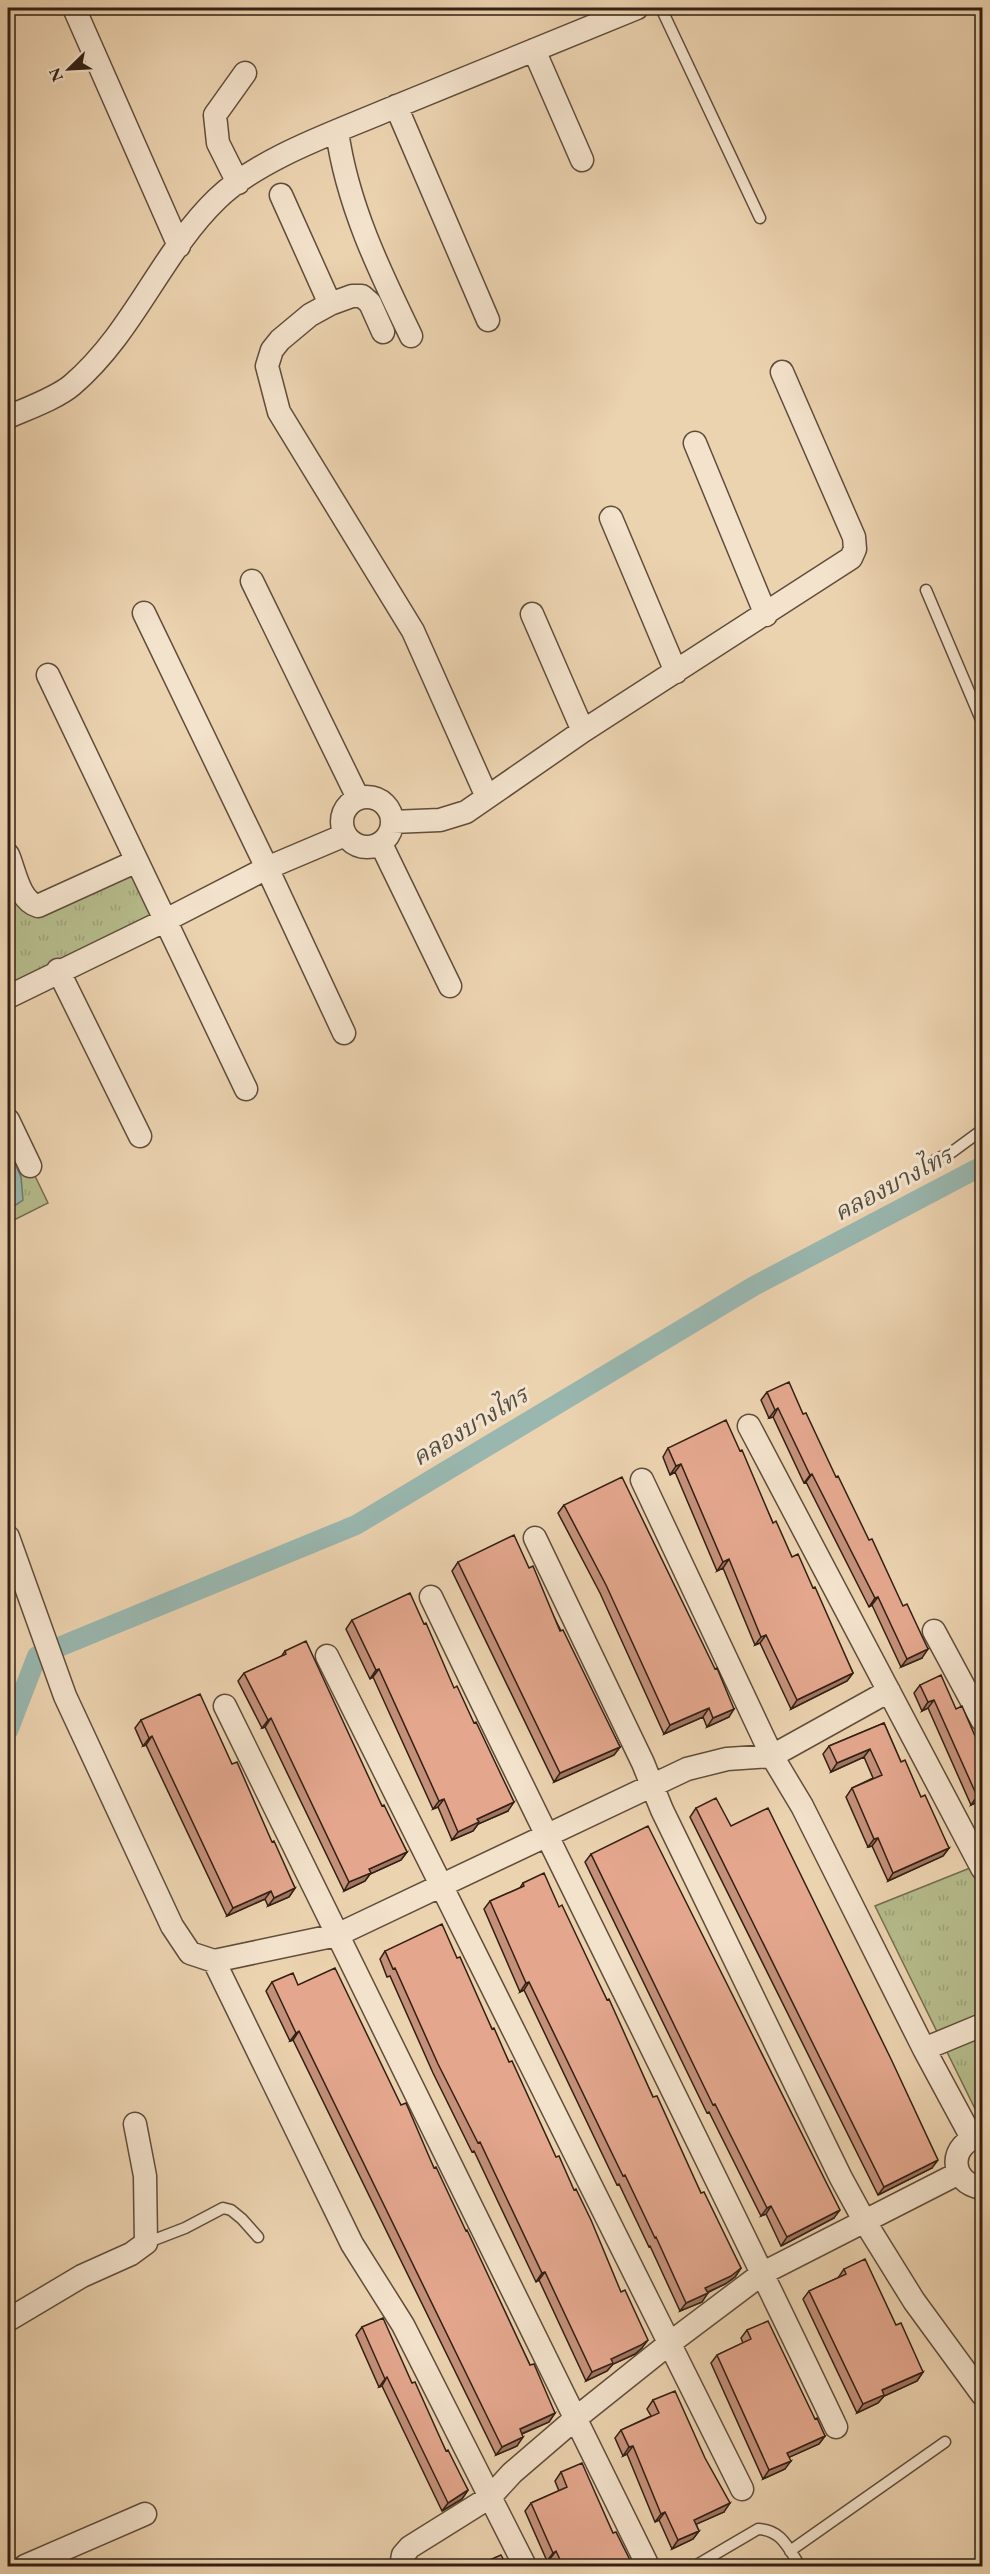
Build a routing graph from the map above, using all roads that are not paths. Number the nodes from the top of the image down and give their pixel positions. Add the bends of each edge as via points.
1 (74, 8) edge
2 (637, 8) edge
3 (661, 8) edge
4 (534, 50) junction
5 (245, 73) dead end
6 (396, 106) junction
7 (337, 131) junction
8 (582, 160) dead end
9 (238, 183) junction
10 (281, 195) dead end
11 (760, 218) dead end
12 (179, 246) junction
13 (330, 304) junction
14 (488, 320) dead end
15 (383, 332) dead end
16 (411, 336) dead end
17 (782, 372) dead end
18 (8, 417) edge
19 (695, 443) dead end
20 (611, 518) dead end
21 (252, 581) dead end
22 (926, 590) dead end
23 (144, 613) dead end
24 (532, 614) dead end
25 (766, 615) junction
26 (676, 672) junction
27 (48, 675) dead end
28 (982, 722) edge
29 (583, 731) junction
30 (488, 797) junction
31 (358, 798) junction
32 (392, 822) junction
33 (345, 835) junction
34 (381, 844) junction
35 (8, 855) edge
36 (137, 861) junction
37 (267, 868) junction
38 (164, 921) junction
39 (58, 970) junction
40 (450, 986) dead end
41 (8, 996) edge
42 (344, 1034) dead end
43 (246, 1089) dead end
44 (8, 1120) edge
45 (982, 1130) edge
46 (140, 1136) dead end
47 (935, 1160) dead end
48 (30, 1166) dead end
49 (749, 1426) dead end
50 (642, 1480) dead end
51 (8, 1538) edge
52 (535, 1538) dead end
53 (431, 1597) dead end
54 (934, 1631) dead end
55 (327, 1656) dead end
56 (889, 1691) junction
57 (225, 1706) dead end
58 (982, 1720) edge
59 (772, 1755) junction
60 (652, 1786) junction
61 (546, 1836) junction
62 (982, 1868) edge
63 (441, 1886) junction
64 (337, 1935) junction
65 (214, 1961) junction
66 (982, 2025) edge
67 (924, 2049) junction
68 (135, 2124) dead end
69 (977, 2137) edge
70 (974, 2186) edge
71 (865, 2222) junction
72 (258, 2237) dead end
73 (146, 2243) junction
74 (763, 2273) junction
75 (8, 2320) edge
76 (670, 2343) junction
77 (982, 2394) edge
78 (576, 2418) junction
79 (837, 2427) dead end
80 (945, 2442) dead end
81 (742, 2489) dead end
82 (490, 2497) junction
83 (145, 2514) dead end
84 (790, 2552) junction
85 (25, 2566) edge
86 (401, 2566) edge
87 (525, 2566) edge
88 (648, 2566) edge
89 (696, 2566) edge
90 (800, 2566) edge

1 - 12 street
2 - 4 street
3 - 11 lane
4 - 6 street
4 - 8 street
5 - 9 street via 215,115 218,143
6 - 7 street
6 - 14 street
7 - 9 street
7 - 16 street via 342,165 370,250
9 - 12 street via 217,199
10 - 13 street
12 - 18 street via 137,311 99,359 71,386
13 - 15 street via 362,296 370,303
13 - 30 street via 310,315 272,350 267,366 279,412 414,631
17 - 25 street via 854,537 855,549 851,558
19 - 25 street
20 - 26 street
21 - 31 street
22 - 28 lane
23 - 37 street
24 - 29 street
25 - 26 street
26 - 29 street
27 - 36 street
29 - 30 street
30 - 32 street via 466,812 440,820
31 - 32 street via 370,796 382,801 390,810
31 - 33 street via 346,807 342,821
32 - 34 street
33 - 34 street via 361,847
33 - 37 street
34 - 40 street
35 - 36 street via 25,898 38,906
36 - 38 street
37 - 38 street
37 - 42 street
38 - 39 street
38 - 43 street
39 - 41 street
39 - 46 street
44 - 48 street
45 - 47 lane
49 - 56 street
50 - 59 street
51 - 65 street via 65,1696 172,1926 190,1953
52 - 60 street
53 - 61 street
54 - 58 street
55 - 63 street
56 - 59 street
56 - 62 street
57 - 64 street
59 - 60 street via 727,1759 687,1769
59 - 67 street via 802,1806
60 - 61 street
60 - 71 street
61 - 63 street
61 - 74 street
63 - 64 street
63 - 76 street
64 - 65 street
64 - 78 street
65 - 82 street via 352,2244 403,2325
66 - 67 street
67 - 69 street
68 - 73 street via 146,2185
69 - 70 street via 963,2144 956,2163
70 - 71 street
71 - 74 street
71 - 77 street via 914,2301
72 - 73 lane via 242,2219 223,2208
73 - 75 street
74 - 76 street
74 - 79 street
76 - 78 street
76 - 81 street
78 - 82 street
78 - 88 street
80 - 84 lane
82 - 86 street via 410,2547
82 - 87 street
83 - 85 street
84 - 89 lane via 780,2535 770,2529 758,2529
84 - 90 lane

